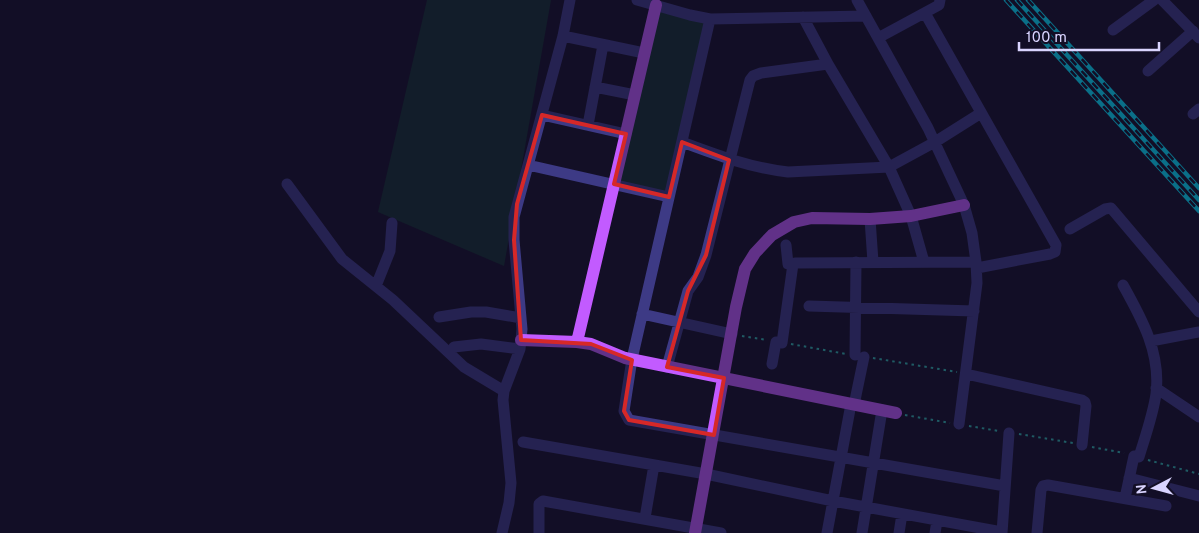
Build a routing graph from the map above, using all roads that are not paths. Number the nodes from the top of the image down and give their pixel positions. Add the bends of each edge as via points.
1 (570, 0) edge
2 (637, 0) edge
3 (857, 0) edge
4 (940, 0) edge
5 (1154, 0) edge
6 (1162, 0) edge
7 (656, 5) junction
8 (670, 5) edge
9 (924, 12) junction
10 (866, 16) junction
11 (803, 17) junction
12 (710, 19) junction
13 (1113, 30) dead end
14 (1196, 35) edge
15 (563, 36) junction
16 (878, 38) junction
17 (603, 45) junction
18 (644, 53) junction
19 (828, 64) junction
20 (1148, 72) dead end
21 (595, 87) junction
22 (634, 95) junction
23 (981, 113) junction
24 (542, 115) junction
25 (588, 125) junction
26 (626, 134) junction
27 (682, 142) junction
28 (935, 142) junction
29 (729, 160) junction
30 (528, 165) junction
31 (889, 166) junction
32 (287, 184) dead end
33 (614, 184) junction
34 (669, 197) junction
35 (964, 205) junction
36 (911, 216) junction
37 (870, 218) junction
38 (392, 223) dead end
39 (1070, 228) dead end
40 (786, 245) dead end
41 (856, 262) junction
42 (873, 262) junction
43 (924, 262) junction
44 (793, 264) junction
45 (977, 265) junction
46 (1122, 285) dead end
47 (376, 286) junction
48 (809, 306) dead end
49 (856, 307) junction
50 (974, 311) junction
51 (1199, 312) edge
52 (642, 314) junction
53 (439, 317) dead end
54 (521, 318) junction
55 (679, 322) junction
56 (1199, 332) edge
57 (732, 334) junction
58 (1151, 341) junction
59 (577, 342) junction
60 (521, 345) junction
61 (454, 347) dead end
62 (632, 359) junction
63 (772, 364) dead end
64 (667, 367) junction
65 (966, 374) junction
66 (724, 378) junction
67 (1156, 388) junction
68 (504, 391) junction
69 (852, 404) junction
70 (882, 410) junction
71 (896, 413) road end
72 (1199, 417) edge
73 (959, 424) road end
74 (1009, 433) road end
75 (714, 435) junction
76 (524, 442) dead end
77 (1082, 445) road end
78 (841, 457) junction
79 (873, 463) junction
80 (654, 465) junction
81 (706, 474) junction
82 (1129, 478) junction
83 (1005, 486) junction
84 (1199, 496) edge
85 (1125, 498) junction
86 (833, 501) junction
87 (866, 506) junction
88 (1166, 506) dead end
89 (902, 514) junction
90 (645, 518) junction
91 (938, 520) junction
92 (696, 530) edge
93 (502, 533) edge
94 (539, 533) edge
95 (721, 533) edge
96 (827, 533) edge
97 (862, 533) edge
98 (899, 533) edge
99 (935, 533) edge
100 (1002, 533) edge
101 (1039, 533) edge

1 - 15 street
2 - 7 street
3 - 10 street
4 - 9 street via 939,4
5 - 13 street
6 - 14 street
7 - 8 street
7 - 18 main road
8 - 12 street via 690,15
9 - 16 street
9 - 23 street
10 - 11 street
10 - 16 street
11 - 12 street
11 - 19 street
12 - 27 street
14 - 20 street
15 - 17 street
15 - 24 street
16 - 28 street
17 - 18 street
17 - 21 street
18 - 22 main road
19 - 29 street via 753,76
19 - 31 street
21 - 22 street
21 - 25 street
22 - 26 main road
23 - 28 street
23 - 45 street via 1056,249 1050,254
24 - 25 street
24 - 30 street
25 - 26 street
26 - 33 main road
27 - 29 street
27 - 34 street
28 - 31 street
28 - 35 street
29 - 31 street via 788,172
29 - 55 street via 706,255 698,277 688,291
30 - 33 street
30 - 54 street via 514,217
31 - 36 street
32 - 47 street via 342,259
33 - 34 street
33 - 59 main road
34 - 52 street
35 - 36 main road
35 - 45 street
36 - 37 main road
36 - 43 street
37 - 42 street
37 - 57 main road via 812,218 794,222 772,235 755,252 745,269
38 - 47 street via 390,251
39 - 51 street via 1111,208
40 - 44 street via 788,264
41 - 42 street
41 - 44 street
41 - 49 street
42 - 43 street
43 - 45 street
44 - 63 street
45 - 50 street
46 - 58 street
47 - 68 street via 464,367
48 - 49 street
49 - 50 street
49 - 69 street via 859,356
50 - 65 street
52 - 55 street
52 - 62 street
53 - 54 street via 486,312
54 - 60 street
55 - 57 street
55 - 64 street
56 - 58 street
57 - 66 main road
58 - 67 street
59 - 60 main road
59 - 62 main road
60 - 61 street
60 - 68 street
62 - 64 main road
62 - 75 street via 624,412 630,420
64 - 66 main road
65 - 73 street
65 - 77 street via 1082,400 1086,406
66 - 69 main road
66 - 75 main road
67 - 72 street
67 - 82 street
68 - 93 street via 511,483
69 - 70 main road
69 - 78 street
70 - 71 main road
70 - 79 street
74 - 83 street
75 - 78 street
75 - 81 main road
76 - 80 street
78 - 79 street
78 - 86 street
79 - 83 street
79 - 87 street
80 - 81 street
80 - 90 street
81 - 86 street
81 - 92 main road
82 - 84 street
82 - 85 street
83 - 100 street
85 - 88 street
85 - 101 street via 1048,484 1043,486
86 - 87 street
86 - 96 street
87 - 89 street
87 - 97 street
89 - 91 street
89 - 98 street
90 - 92 street
90 - 94 street via 543,501 539,504
91 - 99 street
91 - 100 street
92 - 95 street

